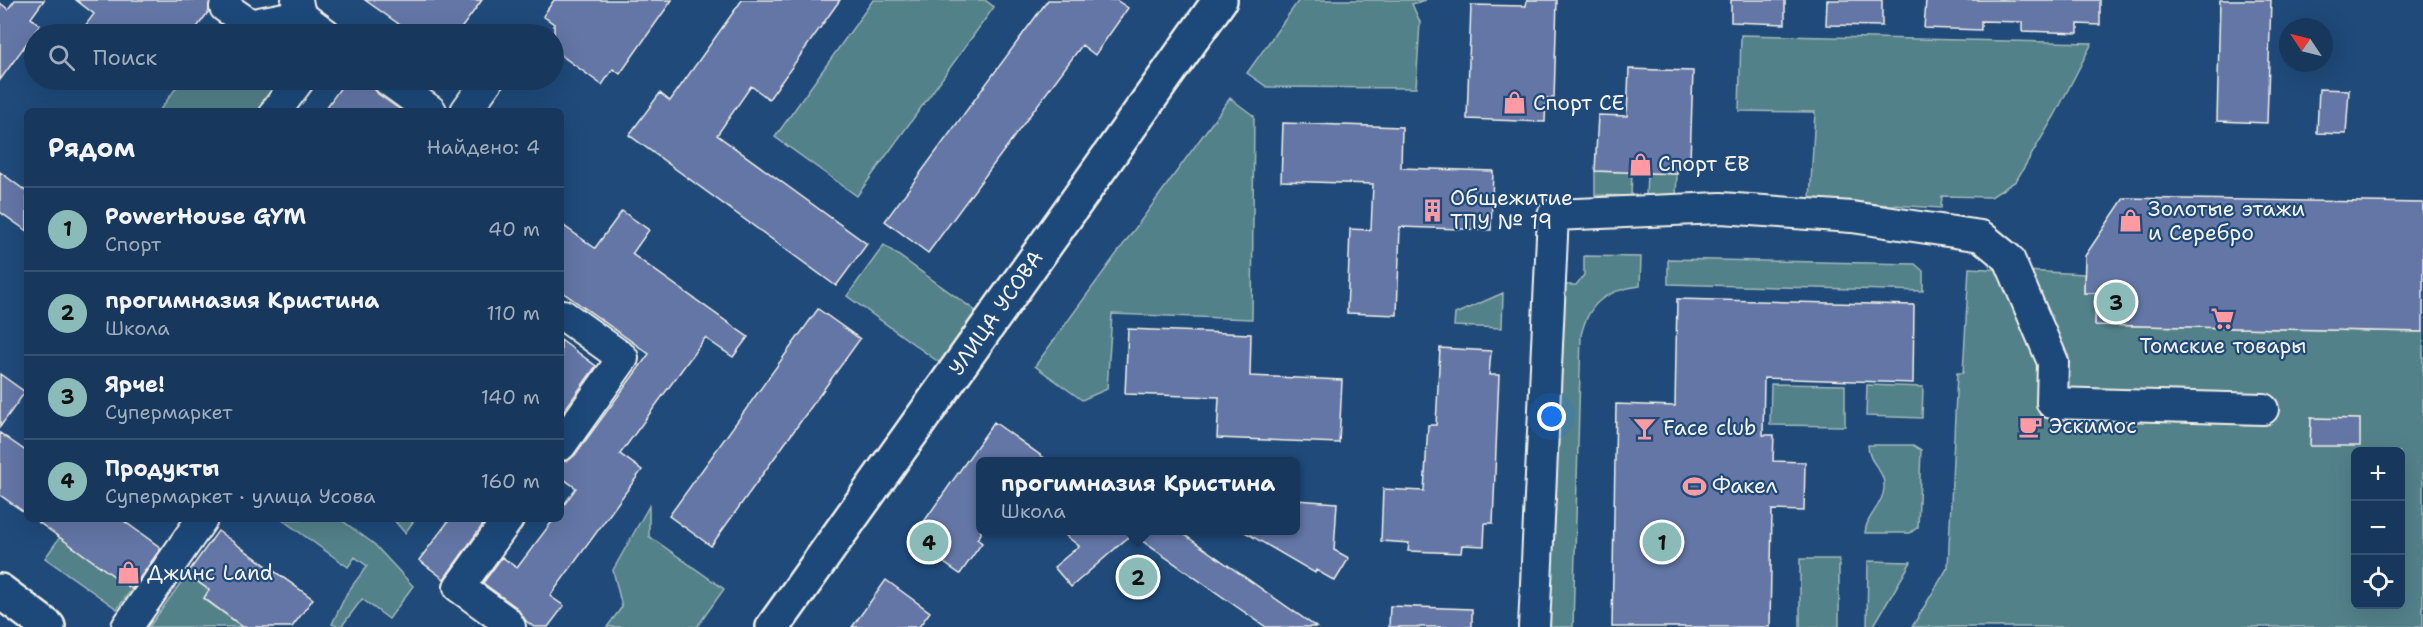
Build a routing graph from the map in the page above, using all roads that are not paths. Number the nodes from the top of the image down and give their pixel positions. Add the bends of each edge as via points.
1 (1213, 2) edge
2 (225, 7) dead end
3 (298, 8) edge
4 (315, 24) edge
5 (292, 90) edge
6 (398, 90) edge
7 (482, 90) edge
8 (416, 107) edge
9 (278, 108) edge
10 (468, 108) edge
11 (564, 316) edge
12 (2263, 409) dead end
13 (564, 441) edge
14 (200, 522) edge
15 (506, 522) edge
16 (0, 591) edge
17 (48, 627) edge
18 (127, 627) edge
19 (510, 627) edge
20 (773, 627) edge
21 (1534, 627) edge

1 - 20 main road, УЛИЦА УСОВА
2 - 3 street via 254,24
3 - 4 street
5 - 9 street
6 - 8 street
7 - 10 street
11 - 13 street via 623,358
12 - 21 street via 2052,403 2053,362 2008,259 1981,236 1852,217 1721,208 1552,215
14 - 18 street
15 - 19 street via 459,587
16 - 17 main road

